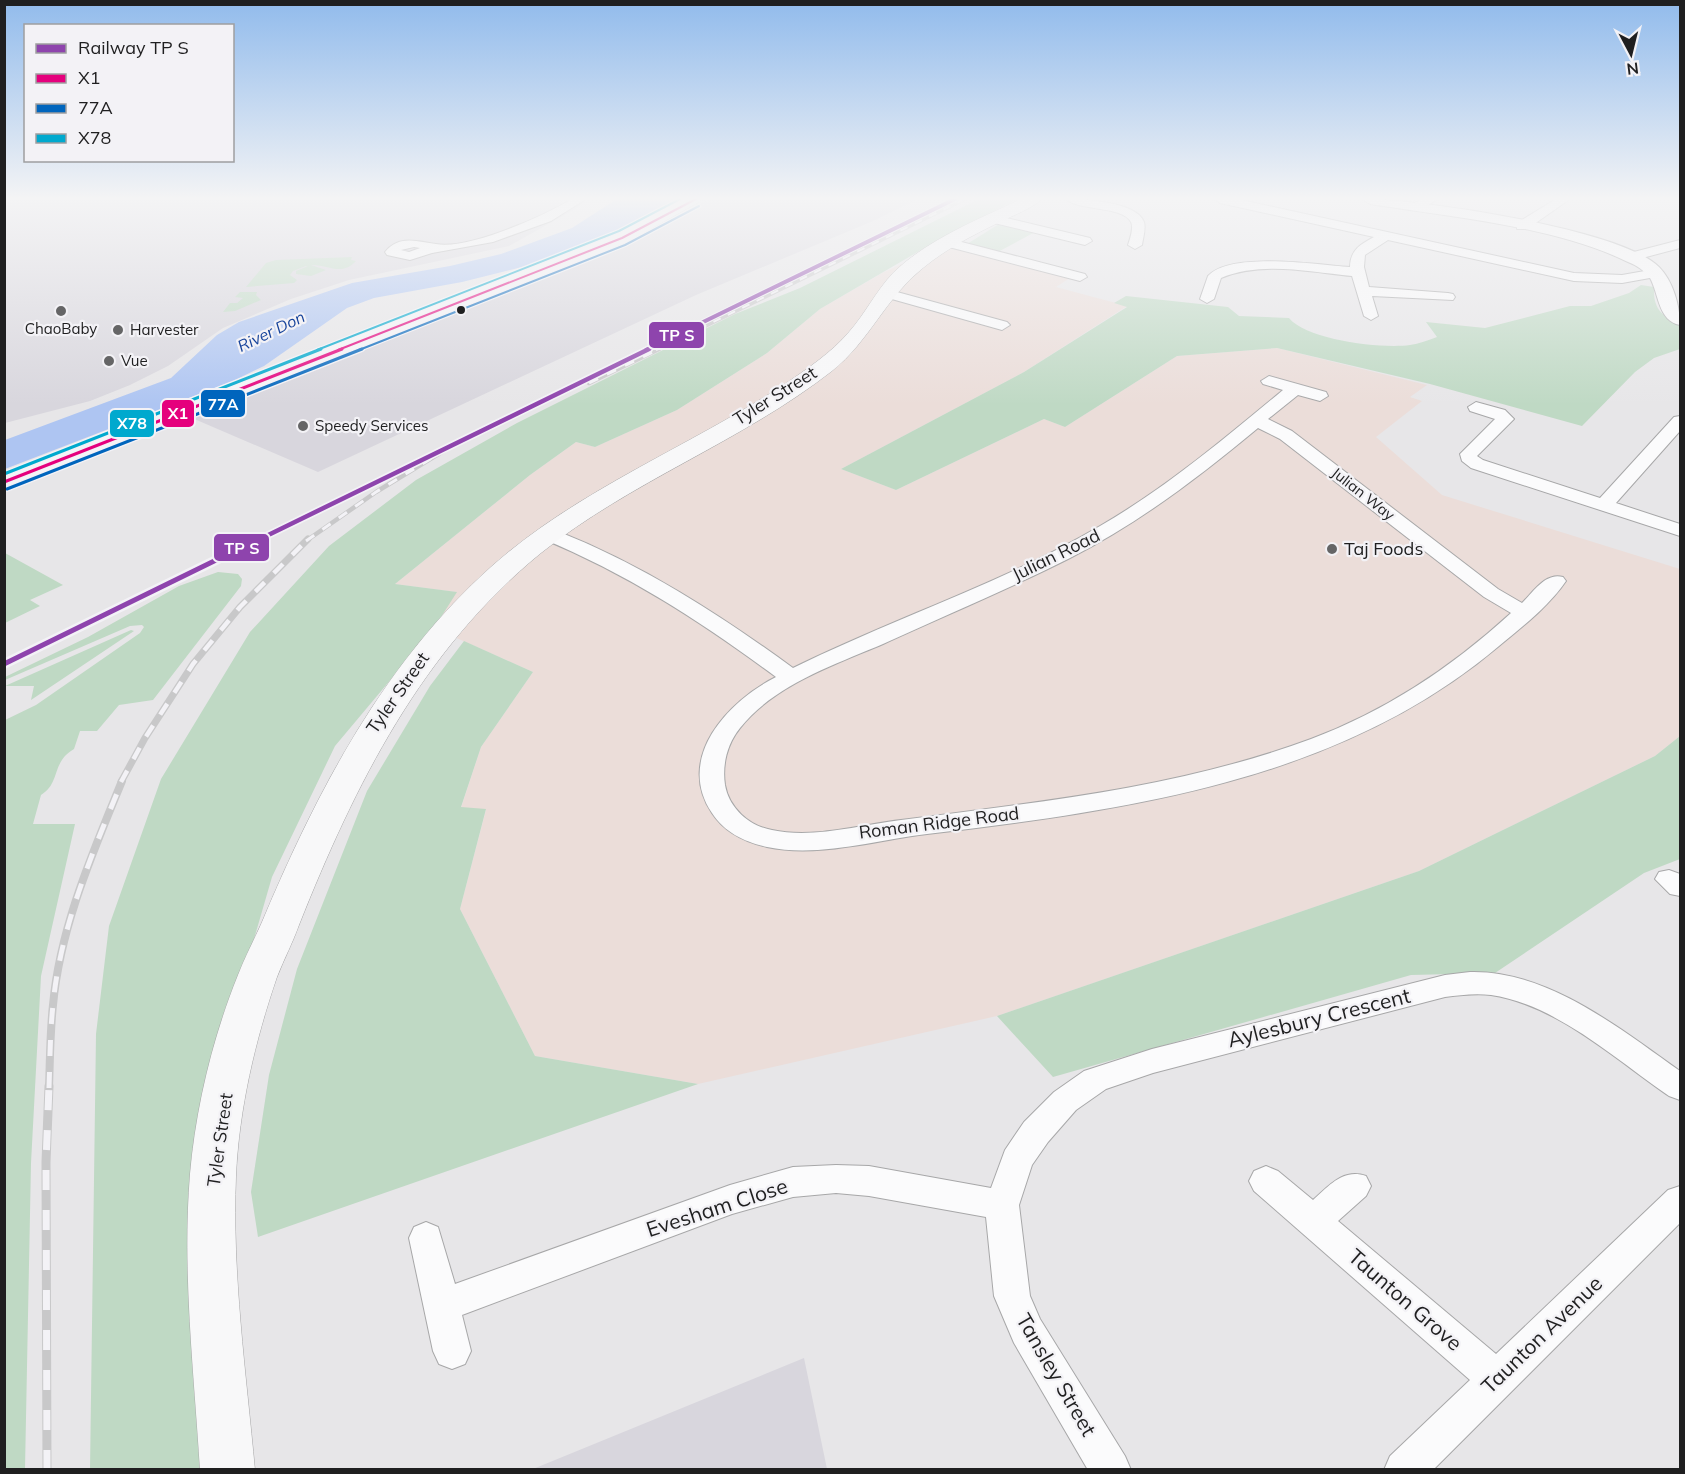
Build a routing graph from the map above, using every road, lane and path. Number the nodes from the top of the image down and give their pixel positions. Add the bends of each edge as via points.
1 (547, 268) edge
2 (910, 268) edge
3 (1052, 268) edge
4 (1239, 268) edge
5 (1291, 268) edge
6 (1358, 268) edge
7 (1532, 268) edge
8 (1648, 268) edge
9 (1078, 272) dead end
10 (1358, 272) junction
11 (1656, 273) junction
12 (1364, 291) junction
13 (886, 293) junction
14 (1448, 297) dead end
15 (1207, 299) dead end
16 (1371, 316) dead end
17 (1680, 320) edge
18 (1002, 326) dead end
19 (1269, 381) dead end
20 (1295, 389) junction
21 (1320, 396) dead end
22 (1476, 407) dead end
23 (1256, 420) junction
24 (1680, 422) edge
25 (4, 482) edge
26 (1604, 505) junction
27 (1680, 530) edge
28 (550, 535) junction
29 (1556, 581) dead end
30 (1525, 613) junction
31 (791, 677) junction
32 (1680, 1087) edge
33 (1266, 1181) dead end
34 (1354, 1186) dead end
35 (1680, 1201) edge
36 (1002, 1205) junction
37 (1314, 1221) junction
38 (426, 1238) dead end
39 (443, 1305) junction
40 (452, 1351) dead end
41 (1497, 1380) junction
42 (228, 1470) edge
43 (1111, 1470) edge
44 (1404, 1470) edge

1 - 25 main road
2 - 13 main road, Tyler Street
3 - 9 street
4 - 15 street via 1215,276
5 - 10 street
6 - 10 street
7 - 11 street via 1574,277 1622,279
8 - 11 street
10 - 12 street
11 - 17 street via 1665,288 1670,310
12 - 14 street
12 - 16 street
13 - 18 street
13 - 28 main road, Tyler Street via 856,338 818,370 594,502
19 - 20 street
20 - 21 street
20 - 23 street, Julian Road
22 - 26 street via 1505,418 1469,454 1471,461
23 - 30 street, Julian Way via 1286,435 1491,593
23 - 31 street, Julian Road via 1108,530 1053,559
24 - 26 street
26 - 27 street
28 - 31 street via 596,553 697,612
28 - 42 main road, Tyler Street via 476,597 413,668 388,704 332,801 258,976 236,1044 214,1170 211,1236
29 - 30 street, Roman Ridge Road
30 - 31 street, Roman Ridge Road via 1479,654 1414,698 1349,732 1262,765 1212,779 986,819 778,840 735,824 721,811 713,794 711,774 717,742 728,724 764,692
32 - 36 street, Aylesbury Crescent via 1556,1005 1496,984 1445,986 1152,1061 1095,1080 1065,1101 1036,1132 1017,1160
33 - 37 street, Taunton Grove
34 - 37 street
35 - 41 street, Taunton Avenue
36 - 39 street, Evesham Close via 869,1181 793,1182 730,1200
36 - 43 street, Tansley Street via 1012,1296 1027,1331
37 - 41 street, Taunton Grove
38 - 39 street
39 - 40 street
41 - 44 street, Taunton Avenue

